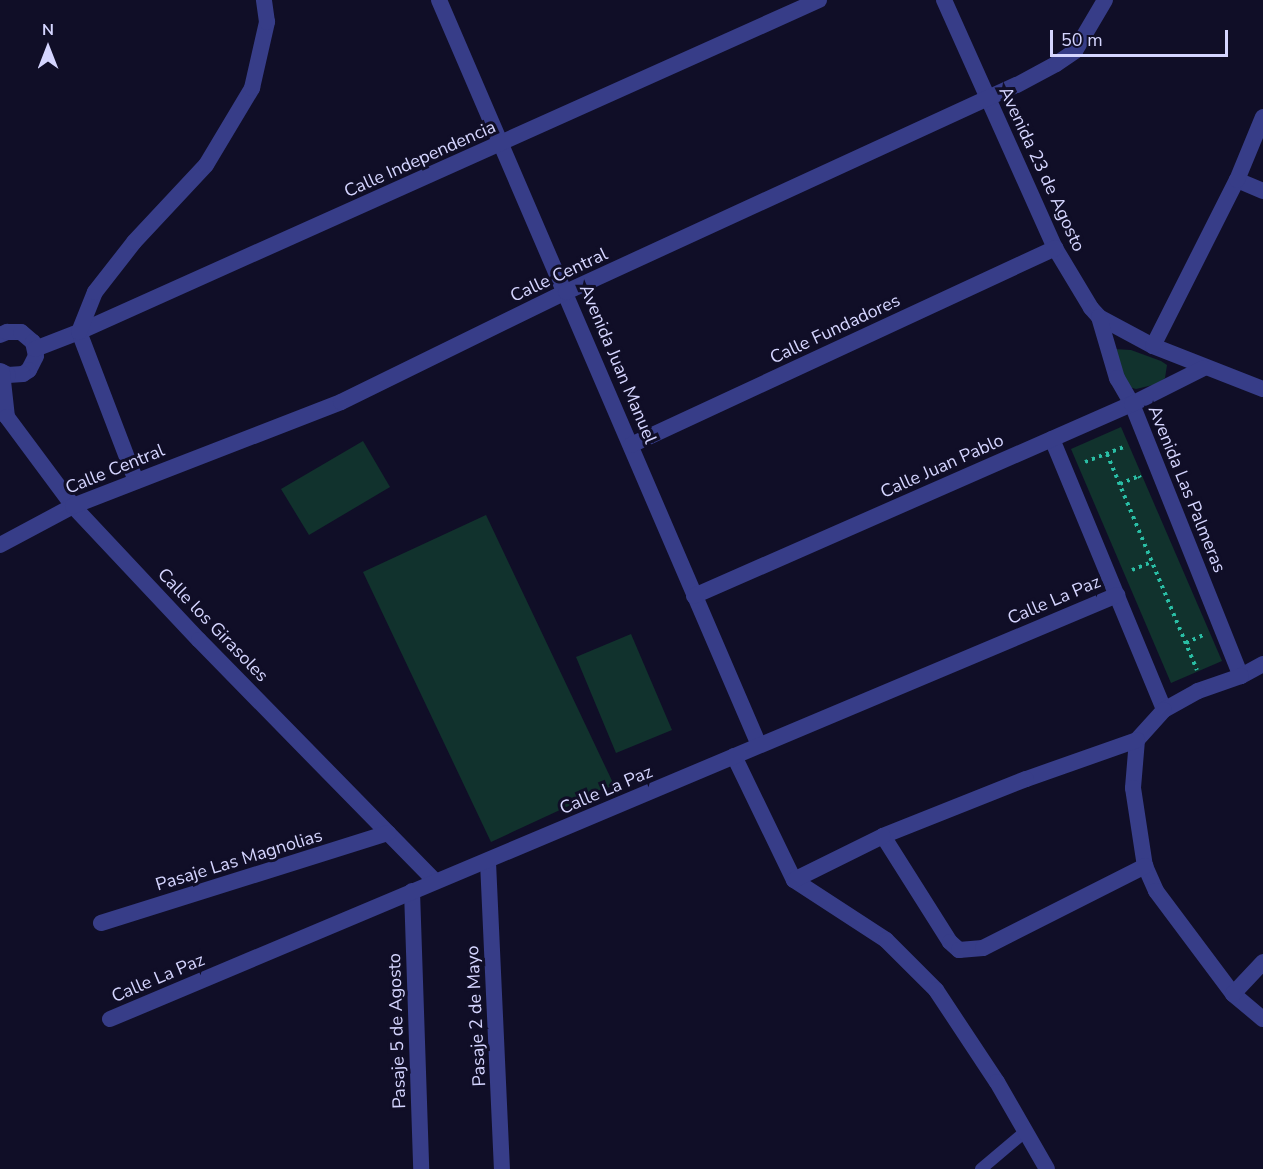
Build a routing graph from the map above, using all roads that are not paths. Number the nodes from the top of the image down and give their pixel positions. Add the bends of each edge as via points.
1 (264, 0) edge
2 (439, 0) edge
3 (819, 0) edge
4 (944, 0) edge
5 (1105, 0) edge
6 (988, 99) junction
7 (1263, 117) edge
8 (502, 143) junction
9 (1237, 180) junction
10 (1263, 191) edge
11 (1055, 248) junction
12 (566, 292) junction
13 (1099, 317) junction
14 (79, 332) junction
15 (0, 335) edge
16 (1153, 345) junction
17 (35, 349) junction
18 (1204, 368) junction
19 (1, 372) edge
20 (1263, 389) edge
21 (1132, 405) junction
22 (1052, 439) junction
23 (631, 445) junction
24 (136, 481) junction
25 (73, 506) junction
26 (0, 545) edge
27 (1117, 594) junction
28 (694, 597) junction
29 (1263, 663) edge
30 (1241, 676) junction
31 (1164, 710) junction
32 (1137, 740) junction
33 (759, 745) junction
34 (734, 756) junction
35 (388, 833) junction
36 (883, 836) junction
37 (488, 862) junction
38 (1145, 866) junction
39 (794, 880) junction
40 (435, 881) junction
41 (412, 891) junction
42 (101, 923) dead end
43 (1263, 962) edge
44 (1233, 994) junction
45 (110, 1019) dead end
46 (1263, 1019) edge
47 (1026, 1131) junction
48 (421, 1169) edge
49 (502, 1169) edge
50 (981, 1169) edge
51 (1047, 1169) edge

1 - 14 street via 267,22 252,88 206,165 134,242 95,292
2 - 8 street, Avenida Juan Manuel
3 - 8 street, Calle Independencia
4 - 6 street, Avenida 23 de Agosto
5 - 6 street, Calle Central via 1075,51
6 - 11 street, Avenida 23 de Agosto
6 - 12 street, Calle Central
7 - 9 street
8 - 12 street, Avenida Juan Manuel
8 - 14 street, Calle Independencia
9 - 10 street
9 - 16 street
11 - 13 street, Avenida 23 de Agosto
11 - 23 street, Calle Fundadores
12 - 23 street, Avenida Juan Manuel
12 - 24 street, Calle Central via 341,402
13 - 16 street
13 - 21 street, Avenida Las Palmeras via 1117,378
14 - 17 street, Calle Independencia
14 - 24 street
15 - 17 street via 21,332
16 - 18 street
17 - 19 street via 29,370 15,376
18 - 20 street
18 - 21 street, Calle Juan Pablo
19 - 25 street, Calle los Girasoles via 7,417
21 - 22 street, Calle Juan Pablo
21 - 30 street, Avenida Las Palmeras
22 - 27 street
22 - 28 street, Calle Juan Pablo
23 - 28 street, Avenida Juan Manuel
24 - 25 street, Calle Central
25 - 26 street, Calle Central
25 - 35 street, Calle los Girasoles
27 - 31 street
27 - 33 street, Calle La Paz
28 - 33 street, Avenida Juan Manuel
29 - 30 street
30 - 31 street via 1198,691
31 - 32 street
32 - 36 street
32 - 38 street via 1133,788
33 - 34 street, Calle La Paz
34 - 37 street, Calle La Paz
34 - 39 street
35 - 40 street, Calle los Girasoles
35 - 42 street, Pasaje Las Magnolias
36 - 38 street via 950,942 959,950 983,948
36 - 39 street
37 - 40 street, Calle La Paz
37 - 49 street, Pasaje 2 de Mayo
38 - 44 street via 1156,891
39 - 47 street via 886,940 936,990
40 - 41 street, Calle La Paz
41 - 45 street, Calle La Paz
41 - 48 street, Pasaje 5 de Agosto
43 - 44 street
44 - 46 street
47 - 50 lane
47 - 51 street

